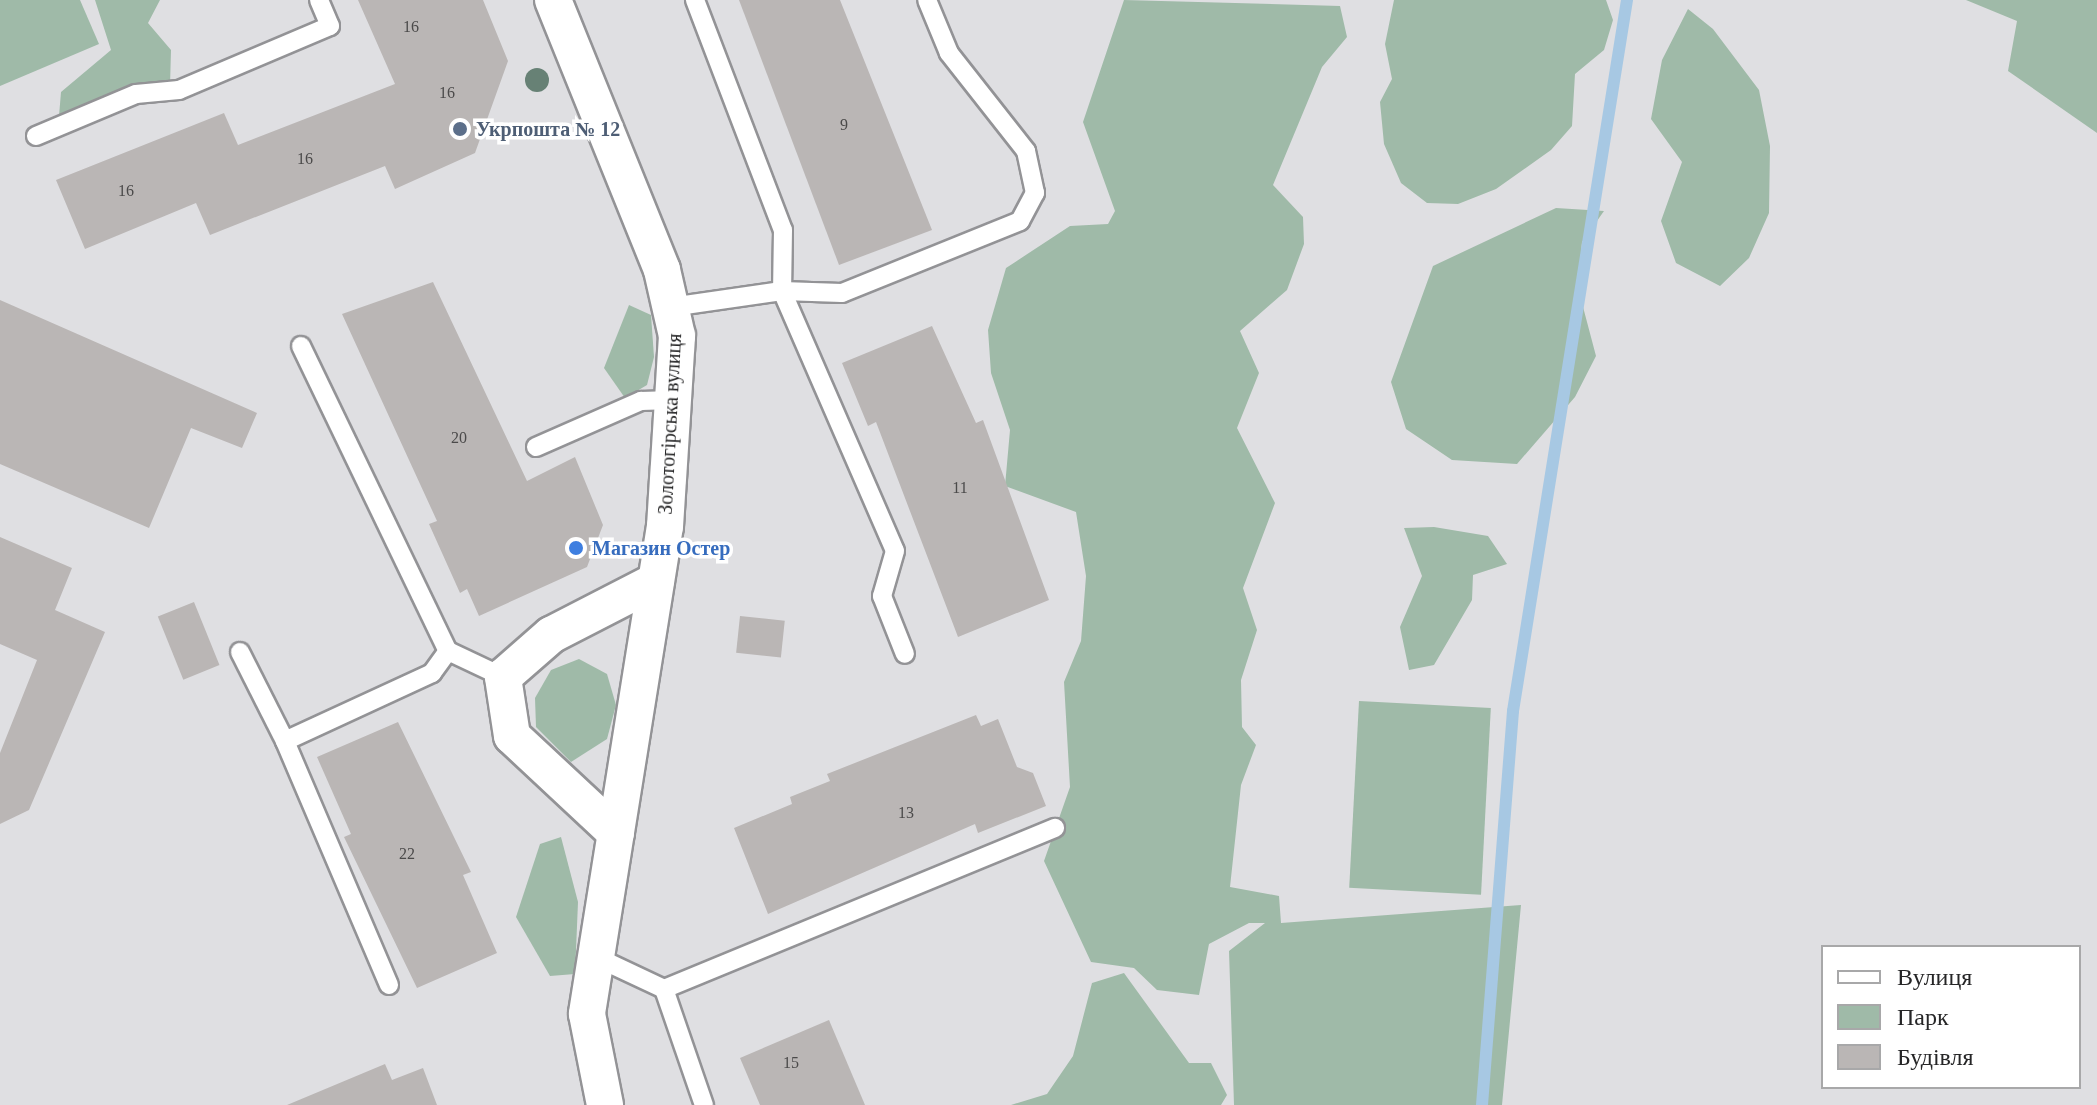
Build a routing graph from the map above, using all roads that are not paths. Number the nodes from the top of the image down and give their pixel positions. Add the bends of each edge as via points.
1 (319, 0) edge
2 (553, 0) edge
3 (695, 0) edge
4 (927, 0) edge
5 (36, 136) dead end
6 (782, 291) junction
7 (671, 307) junction
8 (301, 346) dead end
9 (673, 400) junction
10 (536, 447) dead end
11 (656, 581) junction
12 (448, 651) junction
13 (240, 652) dead end
14 (905, 654) dead end
15 (503, 677) junction
16 (285, 741) junction
17 (1055, 828) dead end
18 (616, 833) junction
19 (596, 957) junction
20 (389, 985) dead end
21 (664, 989) junction
22 (605, 1105) edge
23 (704, 1105) edge

1 - 5 lane via 330,26 179,90 136,94
2 - 7 street, Золотогірська вулиця
3 - 6 lane via 783,230
4 - 6 lane via 949,53 1026,151 1035,193 1020,221 856,288
6 - 7 lane
6 - 14 lane via 895,551 882,596
7 - 9 street, Золотогірська вулиця via 677,336
8 - 12 lane
9 - 10 lane via 641,401
9 - 11 street, Золотогірська вулиця
11 - 15 street via 551,635
11 - 18 street, Золотогірська вулиця
12 - 15 lane
12 - 16 lane via 432,673
13 - 16 lane
15 - 18 street via 512,736
16 - 20 lane
17 - 21 lane
18 - 19 street, Золотогірська вулиця
19 - 21 lane
19 - 22 street, Золотогірська вулиця via 587,1014
21 - 23 lane via 673,1033

